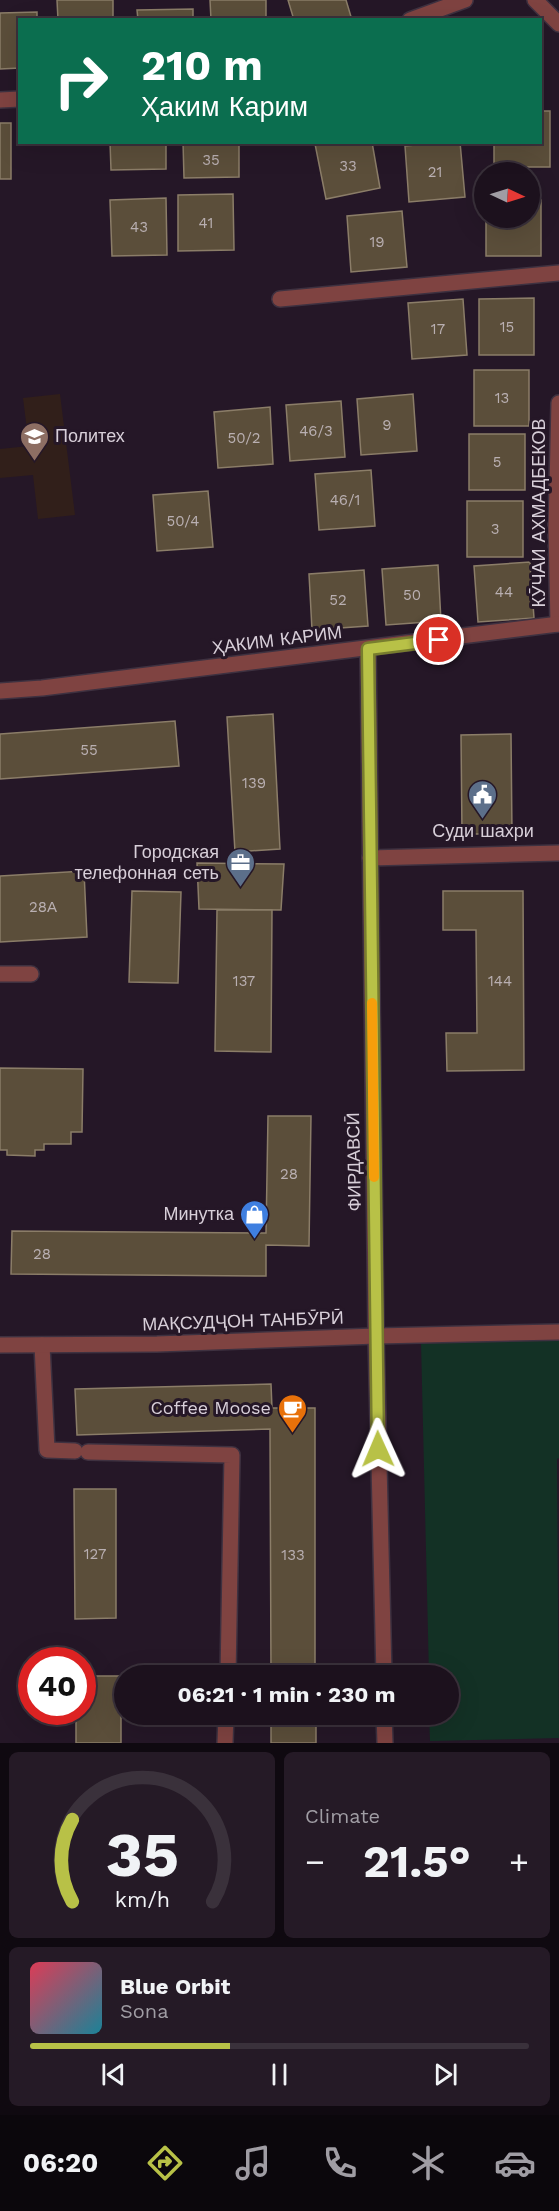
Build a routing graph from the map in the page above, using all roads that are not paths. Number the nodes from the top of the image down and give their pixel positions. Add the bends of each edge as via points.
1 (465, 0) edge
2 (535, 0) edge
3 (416, 18) edge
4 (559, 24) edge
5 (18, 99) edge
6 (0, 100) edge
7 (559, 273) edge
8 (280, 299) dead end
9 (559, 403) edge
10 (558, 624) edge
11 (368, 649) junction
12 (0, 691) edge
13 (559, 853) edge
14 (370, 858) junction
15 (0, 974) edge
16 (31, 974) dead end
17 (559, 1332) edge
18 (376, 1336) junction
19 (0, 1345) edge
20 (42, 1345) junction
21 (228, 1665) edge
22 (384, 1665) edge
23 (226, 1725) edge
24 (384, 1725) edge
25 (225, 1743) edge
26 (385, 1743) edge

1 - 3 street
2 - 4 street
5 - 6 street
7 - 8 street
9 - 10 street, КӮЧАИ АХМАДБЕКОВ
10 - 11 street, ҲАКИМ КАРИМ
11 - 12 street, ҲАКИМ КАРИМ
11 - 14 street, ФИРДАВСӢ
13 - 14 street
14 - 18 street, ФИРДАВСӢ
15 - 16 street
17 - 18 street, МАҚСУДҶОН ТАНБӮРӢ
18 - 20 street, МАҚСУДҶОН ТАНБӮРӢ
18 - 22 street, ФИРДАВСӢ
19 - 20 street, МАҚСУДҶОН ТАНБӮРӢ
20 - 21 street via 47,1450 232,1455
23 - 25 street
24 - 26 street

